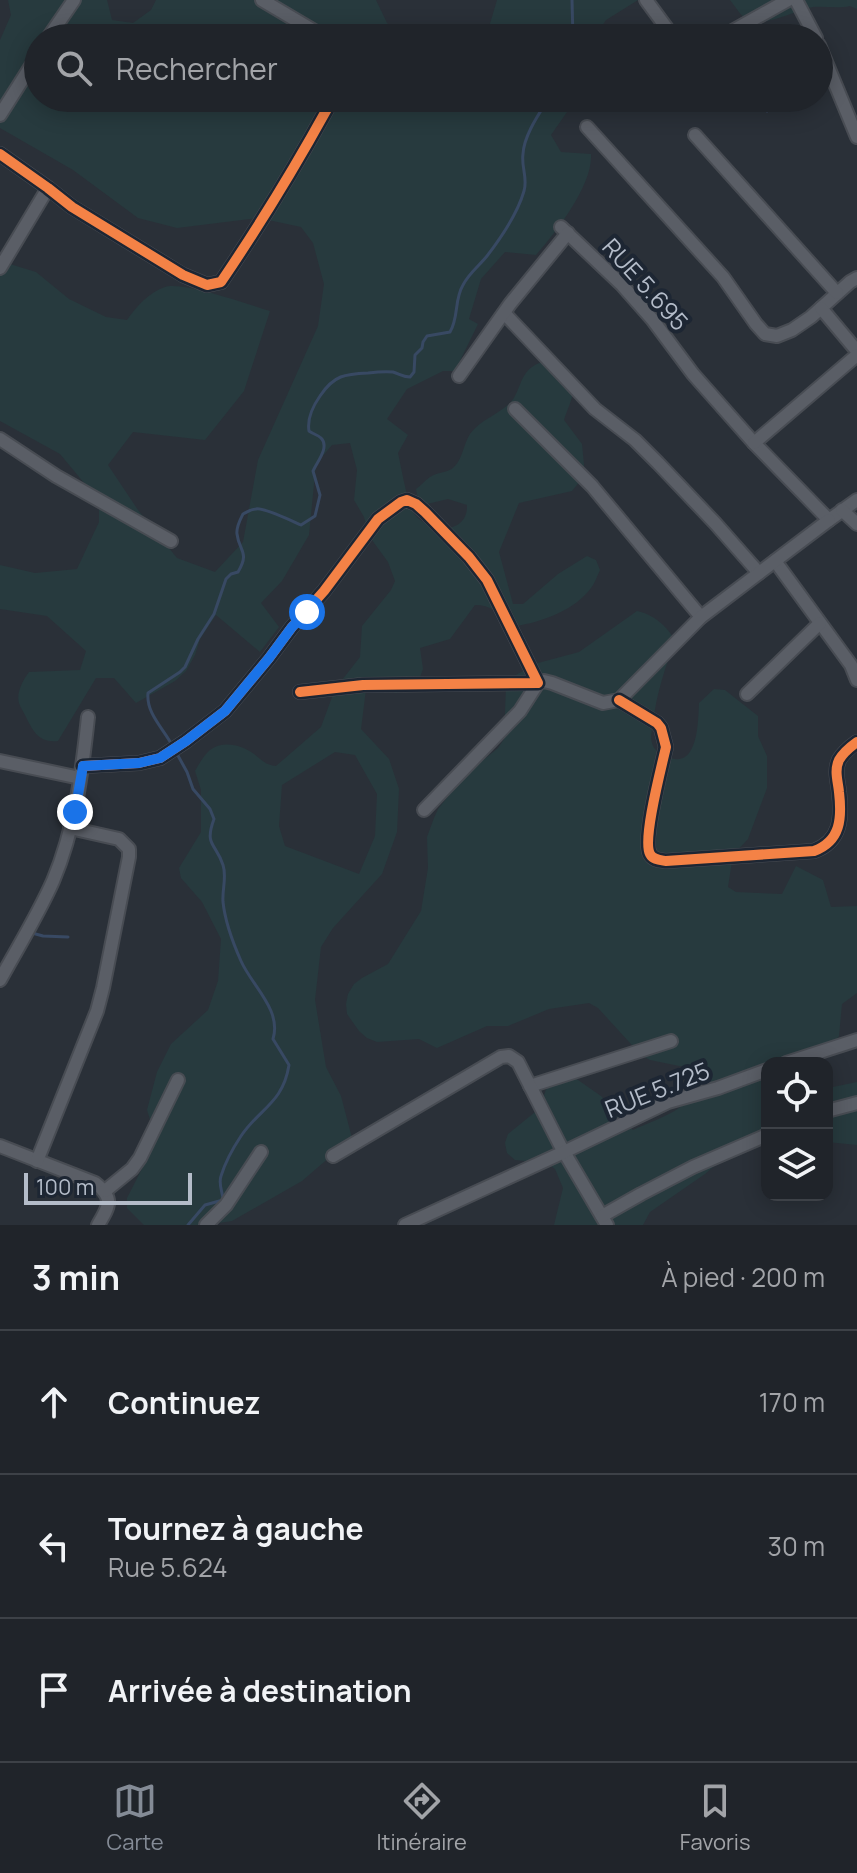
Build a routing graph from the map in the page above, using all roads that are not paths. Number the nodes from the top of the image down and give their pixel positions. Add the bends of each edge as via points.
1 (74, 0) edge
2 (262, 0) edge
3 (646, 0) edge
4 (788, 0) edge
5 (796, 0) edge
6 (58, 24) edge
7 (302, 24) edge
8 (664, 24) edge
9 (745, 24) edge
10 (809, 24) edge
11 (24, 77) edge
12 (833, 79) edge
13 (325, 112) edge
14 (0, 115) edge
15 (587, 127) dead end
16 (695, 135) dead end
17 (857, 137) edge
18 (0, 154) edge
19 (48, 188) junction
20 (0, 268) edge
21 (857, 278) edge
22 (837, 293) junction
23 (821, 308) junction
24 (504, 313) junction
25 (857, 353) edge
26 (459, 376) dead end
27 (515, 409) dead end
28 (0, 439) edge
29 (754, 443) junction
30 (857, 500) edge
31 (842, 510) junction
32 (829, 520) junction
33 (857, 524) edge
34 (171, 541) dead end
35 (775, 561) junction
36 (759, 573) junction
37 (701, 617) junction
38 (820, 623) junction
39 (857, 680) edge
40 (538, 683) junction
41 (300, 692) dead end
42 (747, 694) dead end
43 (619, 700) junction
44 (88, 717) dead end
45 (857, 742) edge
46 (0, 761) edge
47 (82, 772) junction
48 (424, 810) dead end
49 (70, 828) junction
50 (0, 980) edge
51 (857, 1040) edge
52 (671, 1041) dead end
53 (805, 1057) edge
54 (761, 1072) edge
55 (178, 1080) dead end
56 (530, 1086) junction
57 (857, 1103) edge
58 (833, 1109) edge
59 (761, 1138) edge
60 (0, 1146) edge
61 (261, 1152) dead end
62 (564, 1152) junction
63 (333, 1156) dead end
64 (37, 1161) junction
65 (105, 1191) junction
66 (605, 1221) edge
67 (98, 1225) edge
68 (206, 1225) edge
69 (405, 1225) edge

1 - 6 street
2 - 7 street
3 - 8 street
4 - 9 street
5 - 10 street
11 - 14 street
12 - 17 street
13 - 19 street via 254,234 215,285 201,284 170,267
15 - 23 street via 723,277 765,334 792,330
16 - 22 street
18 - 19 street
19 - 20 street
21 - 22 street
22 - 23 street
23 - 25 street
24 - 26 street
24 - 29 street, RUE 5.695 via 565,230 632,296
24 - 36 street via 595,409 658,463
25 - 29 street
27 - 37 street via 592,486
28 - 34 street
29 - 32 street, RUE 5.695
30 - 31 street
31 - 32 street
31 - 33 street
32 - 35 street
35 - 36 street
35 - 38 street
36 - 37 street
37 - 43 street
38 - 39 street
38 - 42 street
40 - 41 street via 363,685
40 - 43 street via 552,683 603,703
40 - 47 street via 487,580 425,512 407,500 378,519 225,711 160,758
40 - 48 street via 520,711
43 - 45 street via 657,723 664,736 648,846 659,860 824,847 836,832 838,762
44 - 47 street
46 - 47 street
47 - 49 street
49 - 50 street via 53,881
49 - 64 street via 119,839 129,857 97,1011
51 - 53 street
52 - 56 street
54 - 62 street, RUE 5.725 via 668,1102
55 - 65 street via 140,1158
56 - 62 street
56 - 63 street via 518,1062 505,1056
57 - 58 street
59 - 66 street via 641,1194
60 - 64 street
61 - 68 street
62 - 66 street
62 - 69 street, RUE 5.725
64 - 65 street
65 - 67 street via 107,1210

